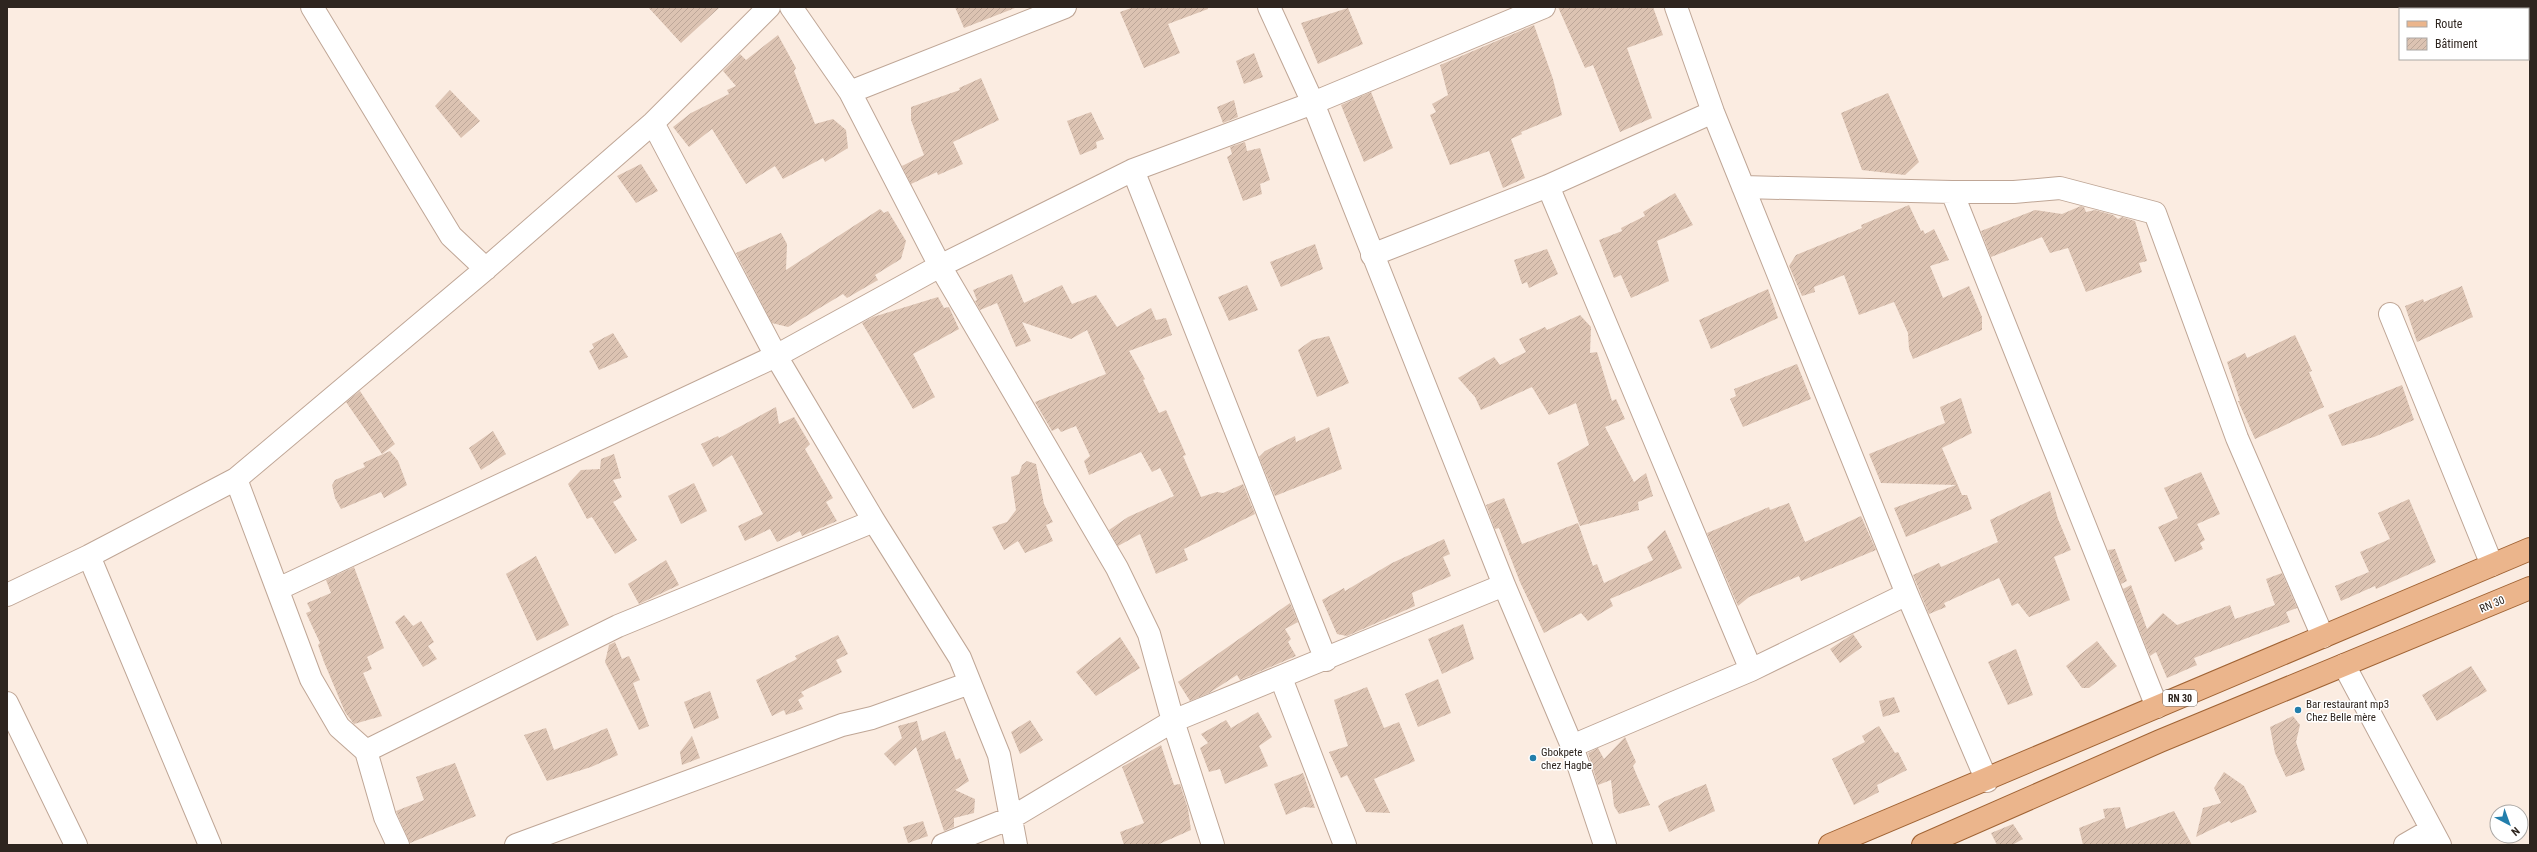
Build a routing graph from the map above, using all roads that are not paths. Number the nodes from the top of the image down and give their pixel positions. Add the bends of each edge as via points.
1 (312, 7) edge
2 (769, 7) edge
3 (791, 7) edge
4 (1270, 7) edge
5 (1544, 7) edge
6 (1676, 7) edge
7 (1054, 9) edge
8 (850, 92) junction
9 (1313, 103) junction
10 (1713, 112) junction
11 (652, 123) junction
12 (1133, 170) junction
13 (1548, 186) junction
14 (1743, 187) junction
15 (1952, 192) junction
16 (1372, 255) junction
17 (940, 266) junction
18 (486, 269) junction
19 (2390, 314) dead end
20 (776, 356) junction
21 (236, 480) junction
22 (874, 521) junction
23 (2530, 549) edge
24 (89, 556) junction
25 (2492, 565) junction
26 (1504, 585) junction
27 (2530, 588) edge
28 (278, 589) junction
29 (1907, 594) junction
30 (7, 595) edge
31 (2323, 637) junction
32 (1326, 660) junction
33 (2344, 665) junction
34 (1751, 670) junction
35 (1281, 678) junction
36 (970, 683) junction
37 (7, 703) edge
38 (2157, 707) junction
39 (1173, 721) junction
40 (1572, 746) junction
41 (366, 751) junction
42 (1987, 781) junction
43 (1011, 818) junction
44 (2436, 837) edge
45 (1937, 842) edge
46 (76, 845) edge
47 (210, 845) edge
48 (398, 845) edge
49 (516, 845) edge
50 (943, 845) edge
51 (1016, 845) edge
52 (1213, 845) edge
53 (1345, 845) edge
54 (1605, 845) edge
55 (1830, 845) edge
56 (2405, 845) edge

1 - 18 street via 451,236
2 - 11 street
3 - 8 street
4 - 9 street
5 - 9 street
6 - 10 street
7 - 8 street
8 - 17 street
9 - 12 street
9 - 16 street
10 - 13 street
10 - 14 street
11 - 18 street
11 - 20 street
12 - 17 street
12 - 32 street
13 - 16 street
13 - 34 street
14 - 15 street
14 - 29 street
15 - 31 street via 2014,192 2060,188 2156,213 2237,438
15 - 38 street
16 - 26 street
17 - 20 street
17 - 39 street via 1124,581 1149,634
18 - 21 street
19 - 25 street
20 - 22 street
20 - 28 street
21 - 24 street
21 - 28 street
22 - 36 street via 960,658
22 - 41 street via 618,626
23 - 25 main road, RN 30
24 - 30 street
24 - 47 street
25 - 31 main road, RN 30
26 - 32 street
26 - 40 street
27 - 33 main road, RN 30 / RN 30
28 - 41 street via 311,679 338,727
29 - 34 street
29 - 42 street
31 - 38 main road, RN 30
32 - 35 street
33 - 44 street
33 - 45 main road, RN 30 / RN 30 via 2160,741
34 - 40 street
35 - 39 street
35 - 53 street
36 - 43 street via 999,756
36 - 49 street via 887,713 842,725
37 - 46 street
38 - 42 main road, RN 30
39 - 43 street
39 - 52 street
40 - 54 street
41 - 48 street via 385,817
42 - 55 main road, RN 30
43 - 50 street
43 - 51 street
44 - 56 street

